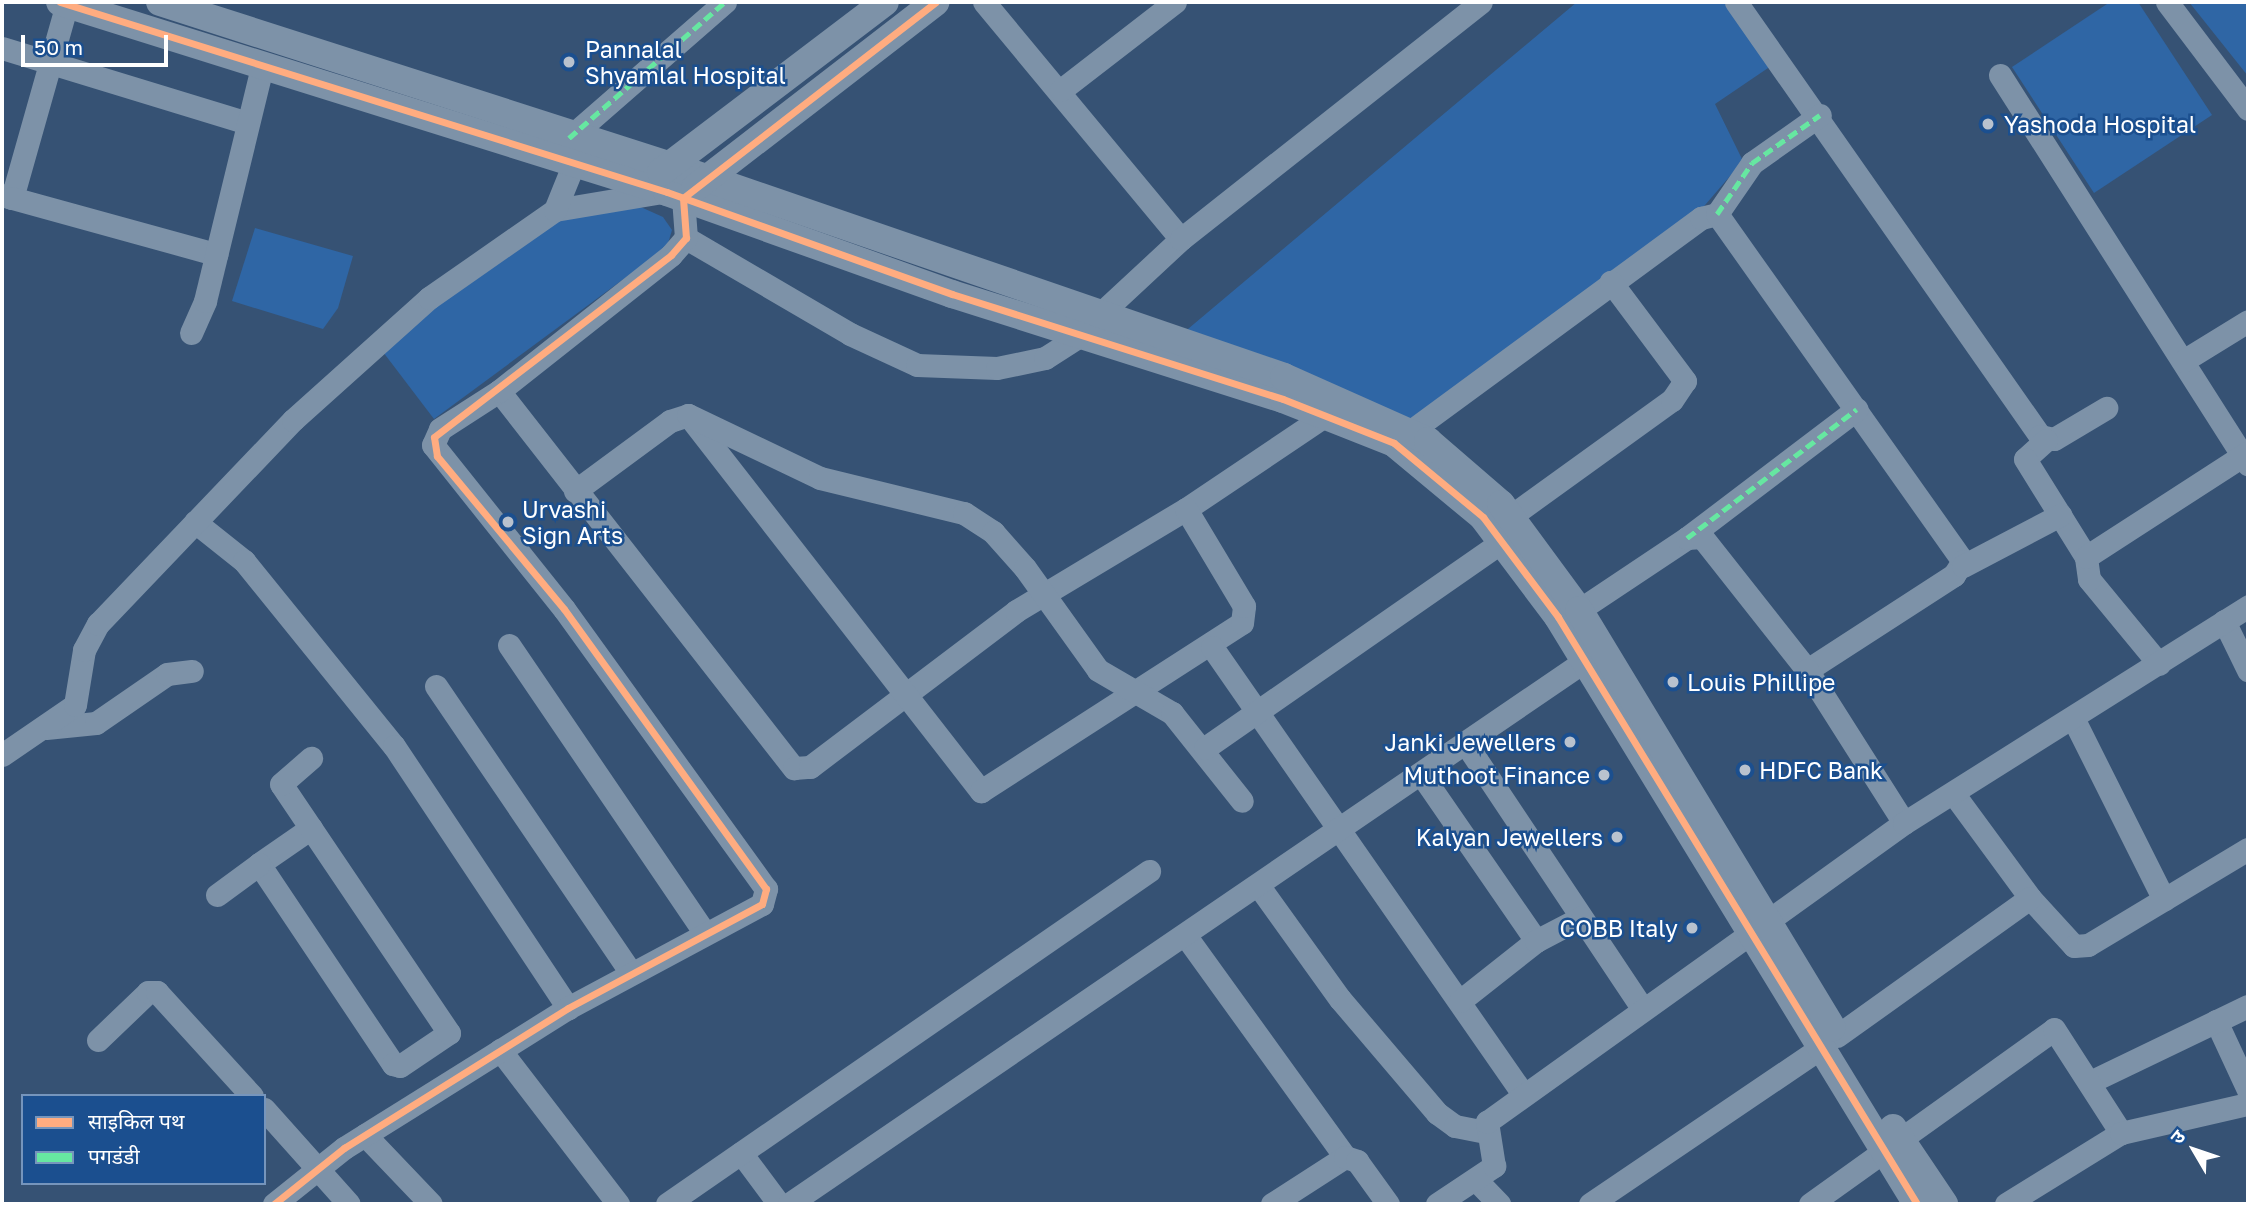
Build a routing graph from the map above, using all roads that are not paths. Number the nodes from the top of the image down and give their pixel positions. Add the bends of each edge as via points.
1 (160, 2) edge
2 (725, 2) edge
3 (885, 2) edge
4 (936, 2) edge
5 (984, 2) edge
6 (1175, 2) edge
7 (1481, 2) edge
8 (1736, 2) edge
9 (2167, 2) edge
10 (64, 3) edge
11 (2, 48) edge
12 (54, 62) junction
13 (262, 68) junction
14 (2000, 75) dead end
15 (1061, 90) junction
16 (2248, 109) edge
17 (1820, 115) junction
18 (247, 123) junction
19 (575, 148) junction
20 (707, 179) junction
21 (674, 185) junction
22 (7, 197) edge
23 (555, 209) junction
24 (1717, 214) junction
25 (686, 238) junction
26 (1181, 239) junction
27 (216, 254) junction
28 (1611, 282) junction
29 (2248, 321) edge
30 (1089, 326) junction
31 (191, 333) dead end
32 (2183, 361) junction
33 (499, 391) junction
34 (1330, 405) junction
35 (2106, 408) dead end
36 (1857, 409) junction
37 (688, 415) junction
38 (1411, 430) junction
39 (2046, 440) junction
40 (2246, 458) edge
41 (575, 491) junction
42 (1186, 509) junction
43 (2060, 515) junction
44 (195, 522) junction
45 (1507, 529) junction
46 (1687, 538) junction
47 (2086, 558) junction
48 (1963, 566) junction
49 (1042, 595) junction
50 (2248, 606) edge
51 (1579, 610) junction
52 (2224, 621) junction
53 (509, 645) dead end
54 (1212, 647) junction
55 (1586, 660) junction
56 (2159, 664) junction
57 (1807, 670) junction
58 (2248, 670) edge
59 (192, 671) dead end
60 (436, 685) dead end
61 (1139, 694) junction
62 (902, 698) junction
63 (1256, 712) junction
64 (2073, 718) junction
65 (43, 728) junction
66 (1466, 744) junction
67 (1205, 748) junction
68 (2, 755) edge
69 (311, 758) dead end
70 (1421, 774) junction
71 (1954, 793) junction
72 (1242, 801) dead end
73 (1903, 823) junction
74 (311, 828) junction
75 (1336, 832) junction
76 (2248, 849) edge
77 (259, 864) junction
78 (1149, 871) dead end
79 (1258, 885) junction
80 (217, 895) dead end
81 (2030, 898) junction
82 (2164, 900) junction
83 (1580, 918) junction
84 (1760, 926) junction
85 (705, 933) junction
86 (1185, 935) junction
87 (1536, 941) junction
88 (631, 973) junction
89 (1460, 1001) junction
90 (2248, 1006) edge
91 (568, 1008) junction
92 (1643, 1009) junction
93 (2216, 1021) junction
94 (98, 1040) dead end
95 (1830, 1041) junction
96 (500, 1050) junction
97 (423, 1051) junction
98 (2092, 1081) junction
99 (446, 1084) junction
100 (2248, 1090) edge
101 (250, 1094) edge
102 (1524, 1094) junction
103 (2248, 1104) edge
104 (266, 1111) edge
105 (1485, 1132) junction
106 (2121, 1133) junction
107 (365, 1135) junction
108 (1894, 1148) junction
109 (741, 1153) junction
110 (1345, 1157) junction
111 (318, 1167) junction
112 (1477, 1181) junction
113 (274, 1204) edge
114 (349, 1204) edge
115 (431, 1204) edge
116 (618, 1204) edge
117 (667, 1204) edge
118 (779, 1204) edge
119 (789, 1204) edge
120 (1272, 1204) edge
121 (1388, 1204) edge
122 (1437, 1204) edge
123 (1499, 1204) edge
124 (1590, 1204) edge
125 (1810, 1204) edge
126 (1917, 1204) edge
127 (1944, 1204) edge
128 (2006, 1204) edge

1 - 19 street
2 - 19 street
3 - 21 street
4 - 20 street
5 - 15 street
6 - 15 street
7 - 26 street
8 - 17 street
9 - 16 street
10 - 12 street
10 - 13 street
11 - 12 street
12 - 18 street
12 - 22 street
13 - 18 street
13 - 19 street
14 - 32 street
15 - 26 street
17 - 24 street via 1752,163 1743,185
17 - 39 street
18 - 27 street
19 - 21 street
19 - 21 street via 640,184
19 - 23 street
20 - 21 street
20 - 30 street
21 - 23 street
21 - 25 street
21 - 30 street
22 - 27 street
23 - 44 street via 429,299 293,420
24 - 28 street via 1701,218
24 - 36 street
25 - 30 street via 850,334 918,365 997,368 1045,358
25 - 33 street
26 - 30 street
27 - 31 street
28 - 38 street
28 - 45 street via 1685,381 1672,400
29 - 32 street
30 - 34 street
32 - 40 street
33 - 41 street
33 - 85 street via 440,429 433,445 564,609 766,889 762,904
34 - 38 street
34 - 42 street
34 - 45 street via 1394,443
35 - 39 street
36 - 46 street
36 - 48 street
37 - 41 street via 670,421
37 - 49 street via 820,478 964,513 993,532
37 - 62 street
38 - 45 street
39 - 43 street via 2025,460
40 - 47 street
41 - 62 street via 782,761 810,767
42 - 49 street
42 - 54 street via 1244,606 1234,633
43 - 47 street
43 - 48 street
44 - 65 street via 98,624 84,650 75,705
44 - 91 street via 244,561 394,746
45 - 51 street
45 - 55 street
45 - 63 street
46 - 51 street
46 - 57 street via 1709,544
47 - 56 street via 2089,579
48 - 57 street
49 - 61 street via 1098,670
49 - 62 street
50 - 52 street
51 - 84 street
52 - 56 street
52 - 58 street
53 - 85 street
54 - 61 street
54 - 63 street
55 - 66 street
55 - 84 street
56 - 64 street
57 - 73 street
59 - 65 street via 167,674 96,723
60 - 88 street
61 - 62 street via 981,791
61 - 67 street via 1172,713
63 - 67 street
63 - 75 street
64 - 71 street
64 - 82 street
65 - 68 street
66 - 70 street
66 - 83 street
67 - 72 street
69 - 74 street via 281,784
70 - 75 street
70 - 87 street
71 - 73 street
71 - 81 street
73 - 84 street
74 - 77 street
74 - 97 street via 449,1033
75 - 79 street
75 - 89 street
76 - 82 street
77 - 80 street
77 - 97 street via 393,1064
78 - 109 street
79 - 86 street
79 - 105 street via 1340,999 1437,1113 1455,1126
81 - 82 street via 2066,941 2081,947
81 - 95 street
83 - 87 street
83 - 92 street
84 - 92 street
84 - 95 street
85 - 88 street
86 - 110 street
86 - 119 street
87 - 89 street
88 - 91 street
89 - 102 street
90 - 93 street
91 - 96 street
92 - 102 street
93 - 98 street
93 - 100 street
94 - 101 street via 148,992 157,992
95 - 108 street
95 - 124 street
96 - 99 street
96 - 116 street
97 - 99 street
98 - 106 street
98 - 108 street via 2054,1028
99 - 107 street
102 - 105 street via 1487,1122
103 - 106 street
104 - 111 street
105 - 112 street via 1497,1156
106 - 128 street
107 - 111 street
107 - 115 street
108 - 125 street
108 - 126 street
108 - 127 street
109 - 117 street
109 - 118 street
110 - 120 street
110 - 121 street via 1357,1161
111 - 113 street
111 - 114 street
112 - 122 street
112 - 123 street

